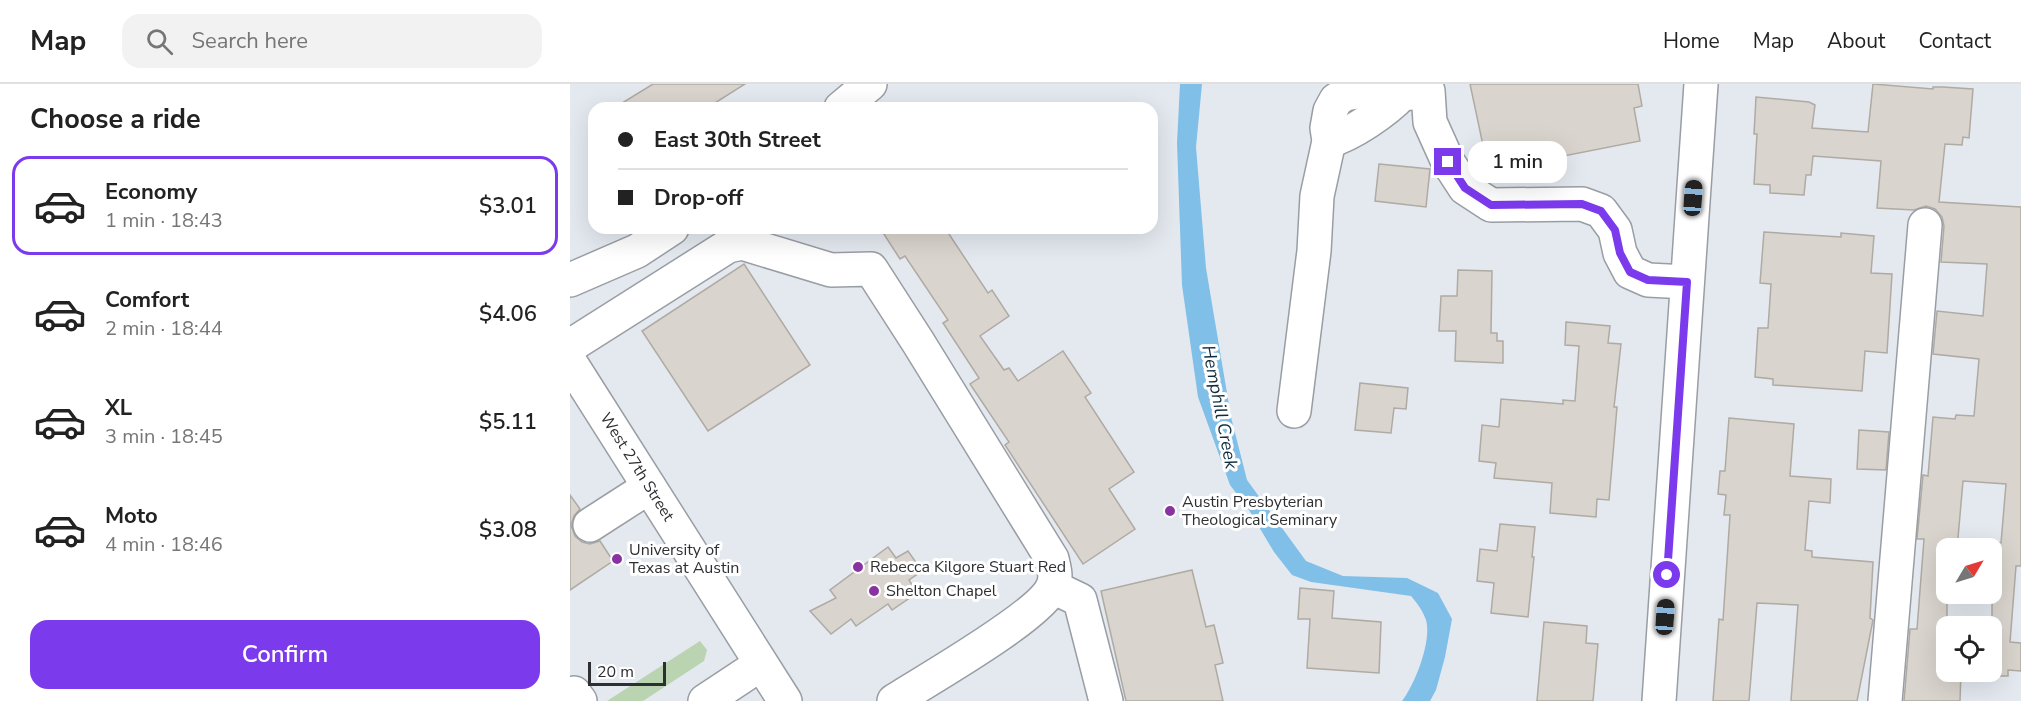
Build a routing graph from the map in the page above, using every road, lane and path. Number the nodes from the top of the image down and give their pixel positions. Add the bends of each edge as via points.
1 (870, 84) edge
2 (1701, 84) edge
3 (848, 102) edge
4 (1925, 225) dead end
5 (663, 234) edge
6 (570, 280) edge
7 (1687, 282) junction
8 (570, 346) edge
9 (570, 362) edge
10 (1294, 411) dead end
11 (650, 487) junction
12 (590, 525) dead end
13 (1053, 587) junction
14 (761, 664) junction
15 (705, 701) edge
16 (785, 701) edge
17 (894, 701) edge
18 (1106, 701) edge
19 (1659, 701) edge
20 (1885, 701) edge

1 - 3 street
2 - 7 street
4 - 20 street
5 - 6 street via 637,251
7 - 10 street via 1648,280 1630,272 1620,253 1615,230 1601,211 1582,204 1491,205 1465,188 1430,122 1428,91 1402,94 1389,87 1345,94 1330,111 1327,128 1329,141 1317,196
7 - 19 street
8 - 13 street via 728,246 742,243 831,270 871,269 1052,559
9 - 11 street, West 27th Street
11 - 12 street
11 - 14 street, West 27th Street
13 - 17 street via 1038,606 1013,625
13 - 18 street via 1080,600
14 - 15 street
14 - 16 street, West 27th Street

